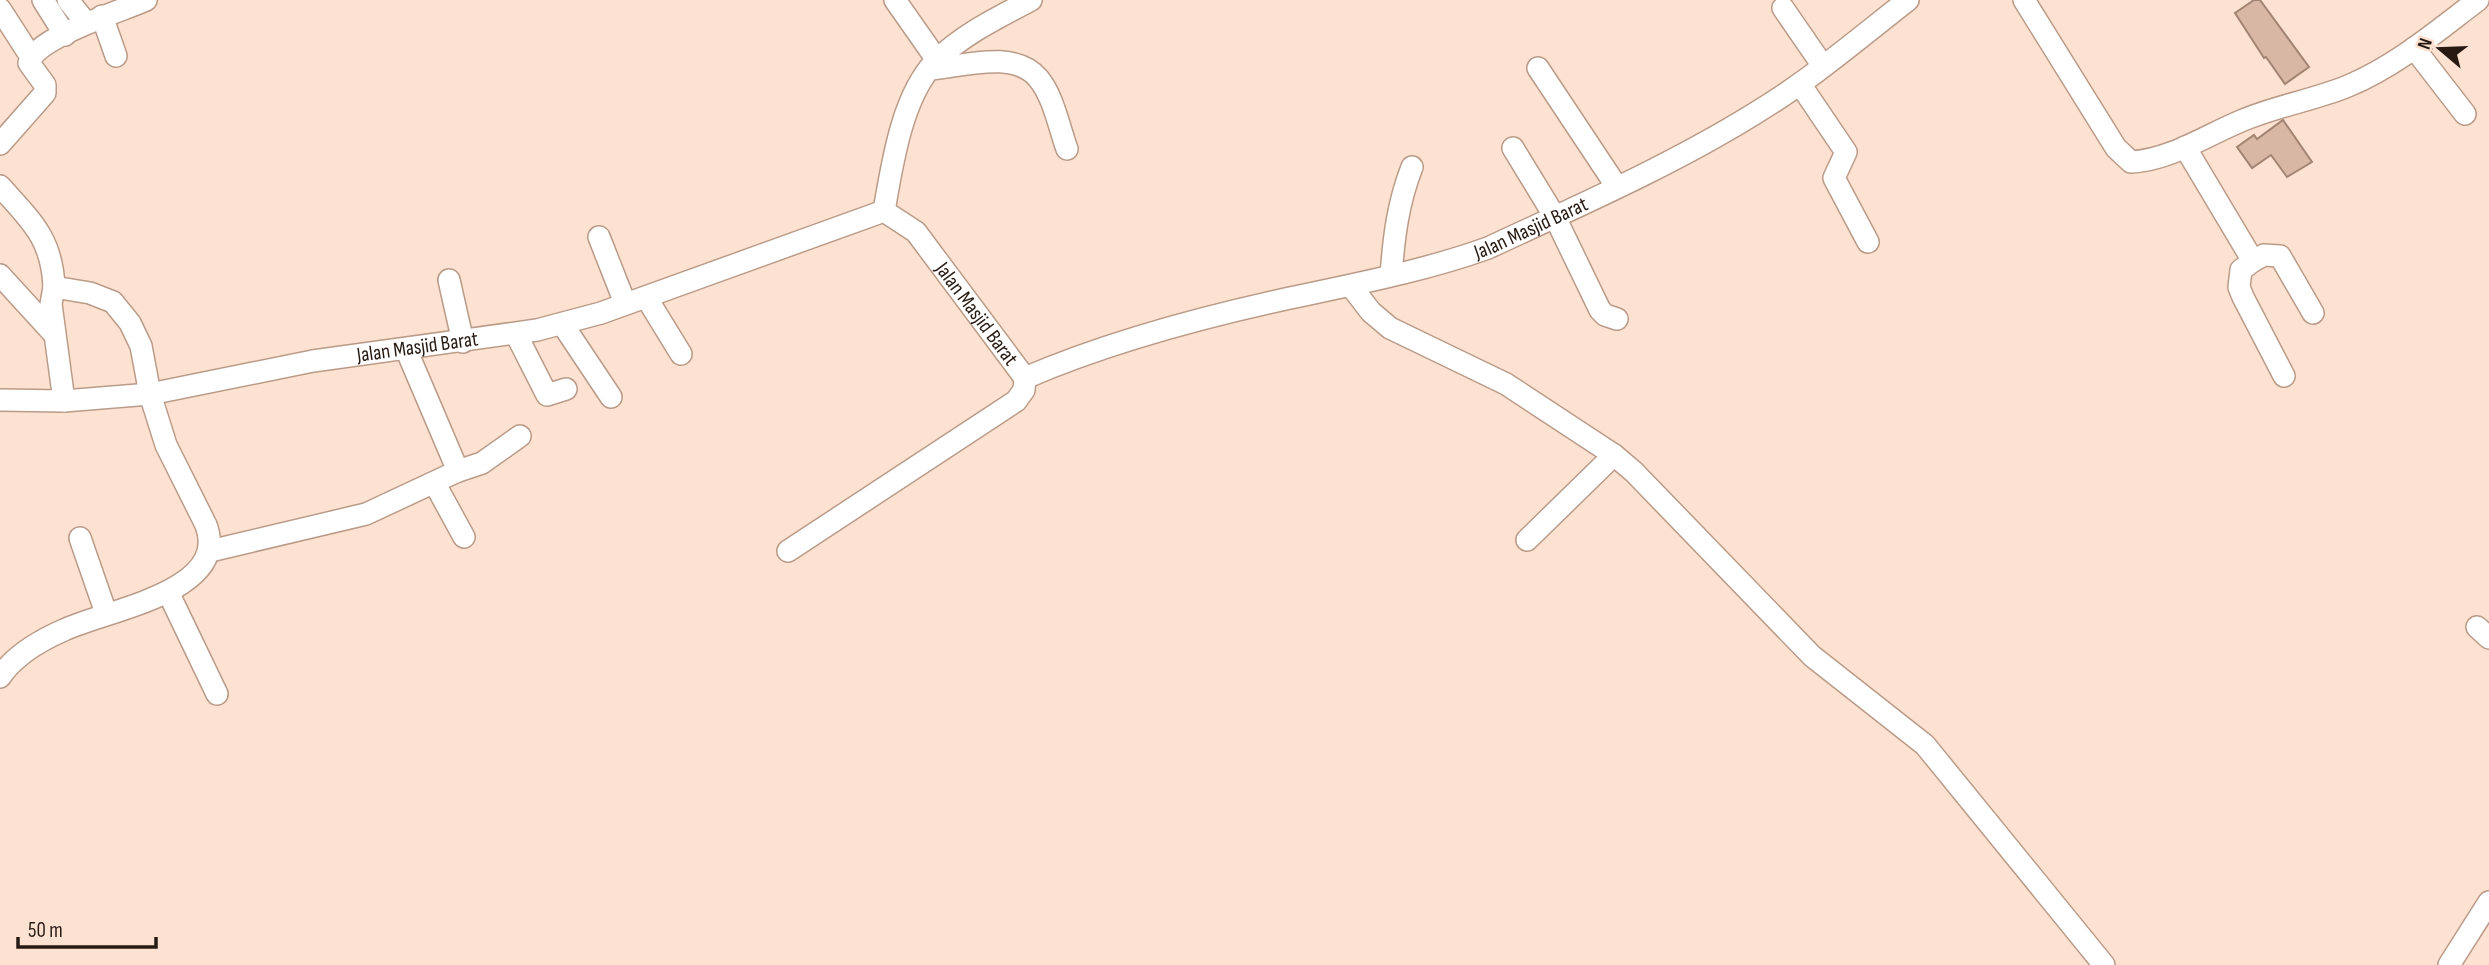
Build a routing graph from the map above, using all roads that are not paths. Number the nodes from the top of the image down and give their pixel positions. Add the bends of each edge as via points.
1 (43, 0) edge
2 (68, 0) edge
3 (895, 0) edge
4 (1031, 0) edge
5 (1908, 0) edge
6 (2024, 0) edge
7 (2478, 0) edge
8 (144, 1) edge
9 (1783, 8) dead end
10 (0, 9) edge
11 (94, 20) junction
12 (65, 35) junction
13 (2414, 48) junction
14 (116, 56) dead end
15 (31, 57) junction
16 (933, 64) junction
17 (1823, 66) junction
18 (1538, 68) dead end
19 (1800, 84) junction
20 (2465, 114) dead end
21 (0, 144) edge
22 (2185, 147) junction
23 (1513, 148) dead end
24 (1067, 149) dead end
25 (1412, 167) dead end
26 (0, 186) edge
27 (1616, 187) junction
28 (884, 211) junction
29 (1555, 217) junction
30 (599, 236) dead end
31 (1868, 242) dead end
32 (2253, 261) junction
33 (0, 275) edge
34 (1391, 275) junction
35 (449, 280) dead end
36 (1351, 286) junction
37 (54, 287) junction
38 (646, 297) junction
39 (625, 303) junction
40 (2313, 313) dead end
41 (1617, 319) dead end
42 (563, 325) junction
43 (53, 333) junction
44 (516, 334) junction
45 (463, 342) junction
46 (406, 349) junction
47 (681, 354) dead end
48 (2284, 376) dead end
49 (1025, 378) junction
50 (566, 389) dead end
51 (150, 394) junction
52 (611, 397) dead end
53 (0, 400) edge
54 (64, 401) junction
55 (520, 436) dead end
56 (1615, 455) junction
57 (458, 471) junction
58 (435, 484) junction
59 (464, 537) dead end
60 (80, 538) dead end
61 (1527, 540) dead end
62 (211, 551) junction
63 (788, 551) dead end
64 (168, 592) junction
65 (106, 613) junction
66 (0, 677) edge
67 (217, 694) dead end
68 (2489, 902) edge
69 (2104, 965) edge
70 (2449, 965) edge

1 - 12 street
2 - 11 street
3 - 16 street
4 - 16 street via 962,40
5 - 17 street, Jalan Masjid Barat
6 - 22 street via 2123,157 2143,161
7 - 13 street
8 - 11 street
9 - 17 street
10 - 15 street
11 - 12 street
11 - 14 street
12 - 15 street
13 - 20 street
13 - 22 street via 2351,85 2256,115
15 - 21 street via 29,63 45,85 45,93
16 - 24 street via 1002,61 1028,70 1046,92
16 - 28 street via 911,103 899,138
17 - 19 street, Jalan Masjid Barat
18 - 27 street
19 - 27 street, Jalan Masjid Barat via 1706,142
19 - 31 street via 1846,152 1834,178
22 - 32 street
23 - 29 street
25 - 34 street via 1395,222
26 - 37 street via 47,243
27 - 29 street, Jalan Masjid Barat
28 - 38 street, Jalan Masjid Barat
28 - 49 street, Jalan Masjid Barat via 916,232
29 - 34 street, Jalan Masjid Barat via 1452,261
29 - 41 street via 1600,310
30 - 39 street
32 - 40 street via 2280,257
32 - 48 street via 2241,270 2239,287
33 - 43 street
34 - 36 street, Jalan Masjid Barat
35 - 45 street
36 - 49 street, Jalan Masjid Barat via 1227,312
36 - 56 street via 1390,328 1506,384
37 - 43 street
37 - 51 street via 90,293 113,302 122,312 141,346
38 - 39 street, Jalan Masjid Barat
38 - 47 street
39 - 42 street, Jalan Masjid Barat
42 - 44 street, Jalan Masjid Barat
42 - 52 street
43 - 54 street
44 - 45 street, Jalan Masjid Barat
44 - 50 street via 547,395
45 - 46 street, Jalan Masjid Barat
46 - 51 street, Jalan Masjid Barat via 313,360
46 - 57 street
49 - 63 street via 1016,401
51 - 54 street, Jalan Masjid Barat
51 - 62 street via 174,463 206,525
53 - 54 street, Jalan Masjid Barat
55 - 57 street via 482,463
56 - 61 street
56 - 69 street via 1812,656 1925,745
57 - 58 street
58 - 59 street
58 - 62 street via 366,514
60 - 65 street
62 - 64 street via 197,572
64 - 65 street
64 - 67 street
65 - 66 street via 31,648
68 - 70 street

